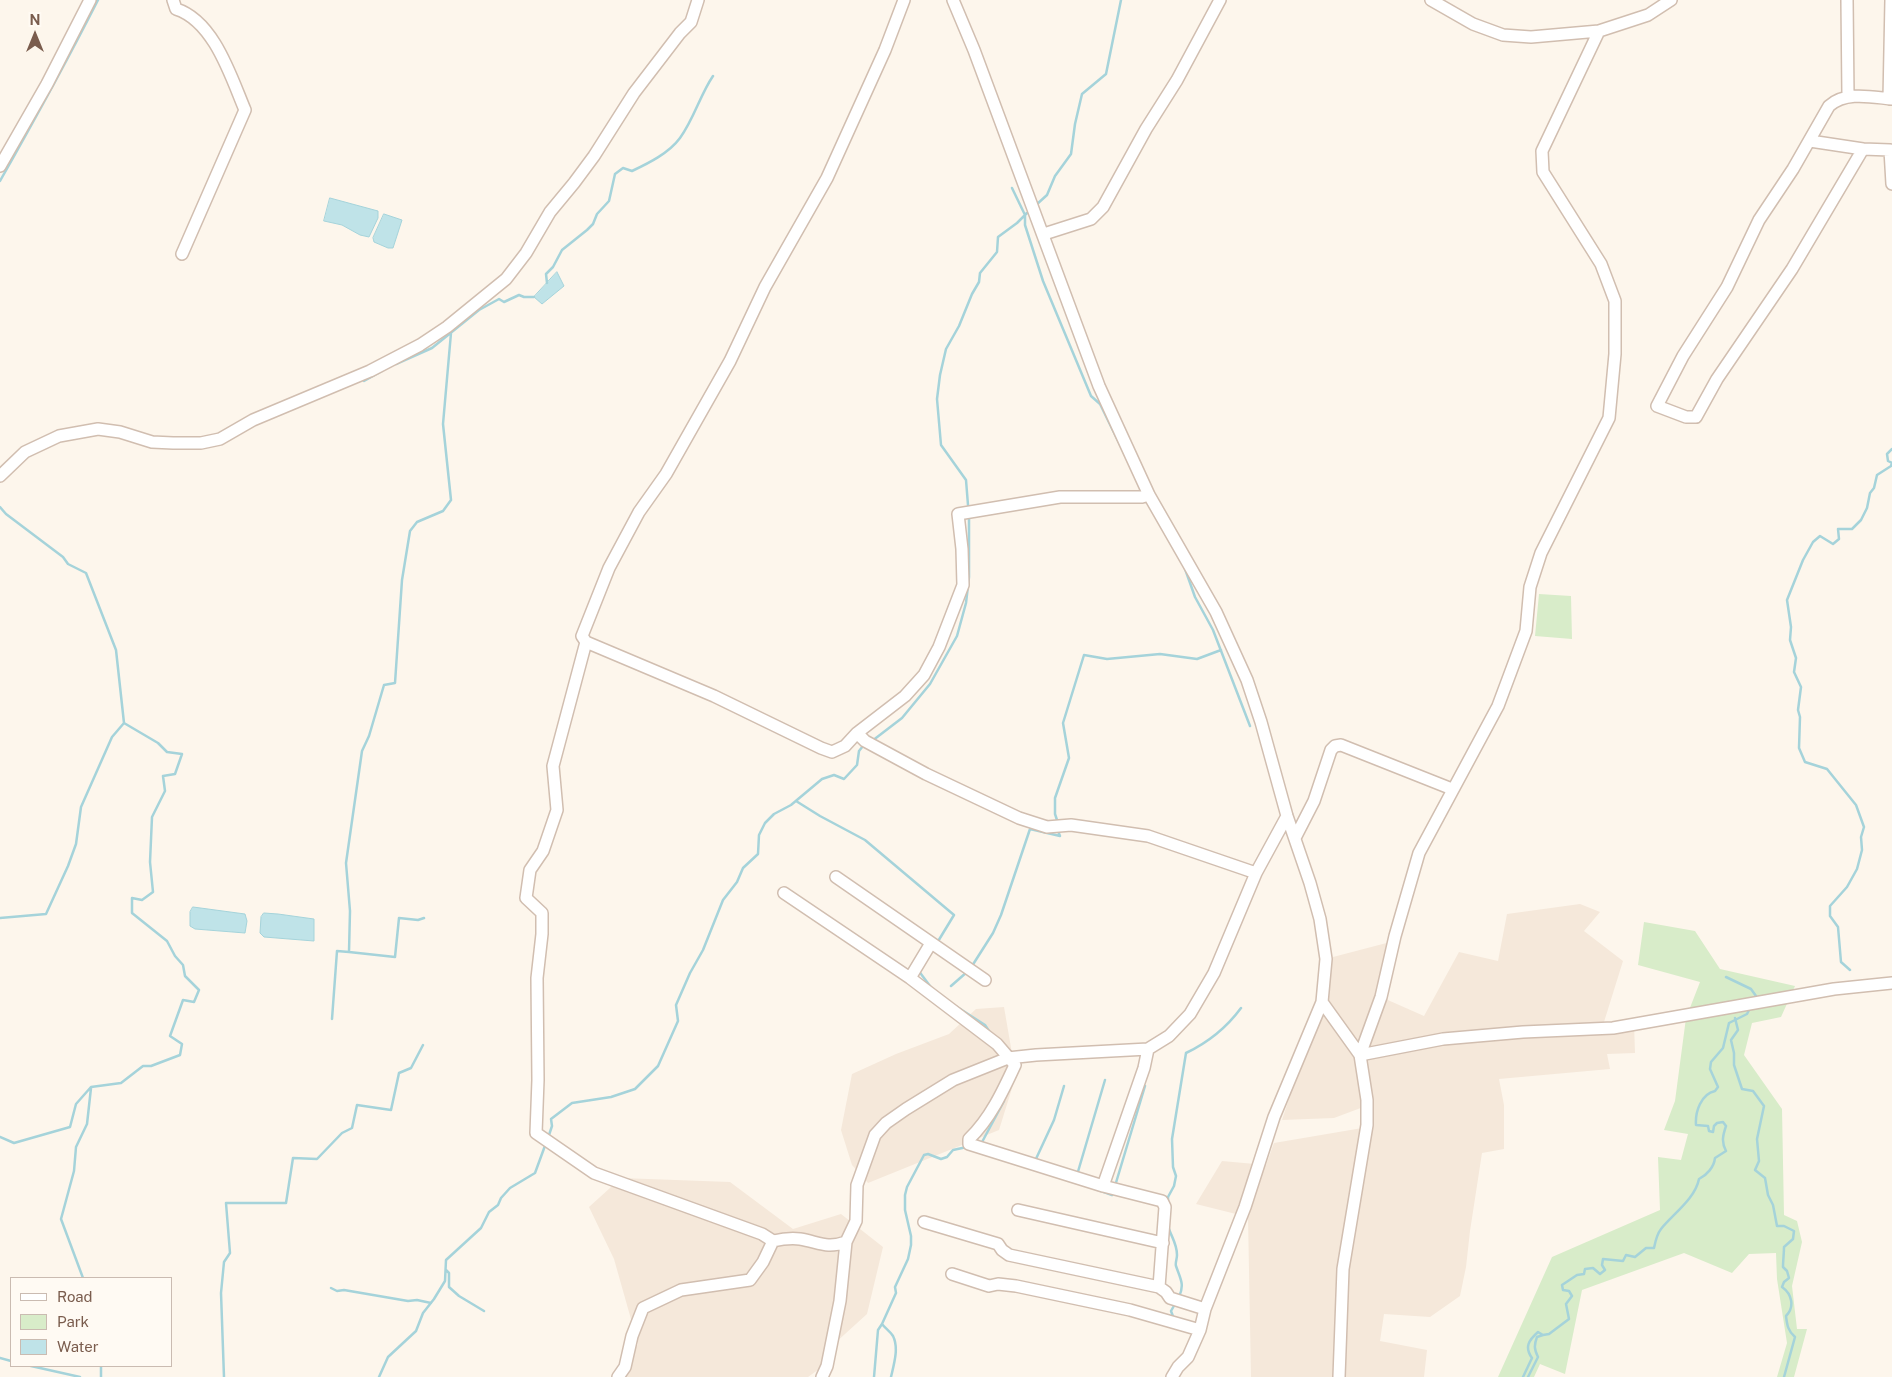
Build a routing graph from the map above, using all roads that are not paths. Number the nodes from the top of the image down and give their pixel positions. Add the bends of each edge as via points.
1 (90, 0) edge
2 (173, 0) edge
3 (698, 0) edge
4 (904, 0) edge
5 (953, 0) edge
6 (1220, 0) edge
7 (1431, 0) edge
8 (1670, 0) edge
9 (1847, 0) edge
10 (1891, 0) edge
11 (1599, 32) junction
12 (1848, 96) junction
13 (1891, 99) edge
14 (1810, 141) junction
15 (1863, 149) junction
16 (0, 166) edge
17 (1892, 184) edge
18 (1044, 234) junction
19 (182, 254) dead end
20 (0, 476) edge
21 (1149, 495) junction
22 (586, 642) junction
23 (857, 733) junction
24 (1452, 790) junction
25 (1287, 816) junction
26 (1296, 838) junction
27 (1256, 873) junction
28 (836, 877) dead end
29 (784, 893) dead end
30 (930, 943) junction
31 (910, 978) junction
32 (985, 980) dead end
33 (1892, 983) edge
34 (1322, 1002) junction
35 (1148, 1049) junction
36 (1360, 1055) junction
37 (1008, 1058) junction
38 (1104, 1186) junction
39 (1018, 1210) dead end
40 (924, 1222) dead end
41 (773, 1241) junction
42 (846, 1242) junction
43 (1163, 1243) junction
44 (952, 1274) dead end
45 (1159, 1287) junction
46 (1205, 1309) junction
47 (1200, 1330) junction
48 (618, 1377) edge
49 (822, 1377) edge
50 (1172, 1377) edge
51 (1339, 1377) edge

1 - 16 street
2 - 19 street via 176,9 186,12 204,28 222,56 245,110
3 - 20 street via 691,22 634,93 594,156 550,212 526,253 506,279 446,328 370,371 253,420 220,439 201,444 173,444 98,429 59,436 25,452
4 - 22 street via 827,178 765,287 730,362 609,568 582,636
5 - 18 street
6 - 18 street via 1103,207 1091,219
7 - 11 street via 1473,24 1503,35 1531,37
8 - 11 street via 1648,15
9 - 12 street
10 - 13 street
11 - 24 street via 1542,151 1543,172 1601,264 1615,301 1615,362 1609,418 1541,553 1530,587 1526,631 1498,706
12 - 13 street
12 - 14 street via 1829,106
14 - 15 street
14 - 15 street via 1759,220 1727,287 1683,356 1657,406 1686,417 1696,417 1718,378 1792,268
15 - 17 street via 1890,150
18 - 21 street via 1099,386
21 - 23 street via 1060,497 958,514 963,585 939,647 924,675 905,696
21 - 25 street via 1216,612 1246,680 1262,722
22 - 23 street via 714,696 832,752 845,746
22 - 41 street via 552,766 557,810 543,851 530,870 526,898 542,913 537,978 536,1133 594,1173 762,1234
23 - 27 street via 865,741 926,774 1019,818 1047,827 1072,825 1148,836
24 - 26 street via 1341,745 1335,746
24 - 36 street via 1419,853 1381,997
25 - 26 street
25 - 27 street
26 - 34 street via 1320,919 1326,959
27 - 35 street via 1214,974 1190,1014 1170,1036
28 - 30 street
29 - 31 street
30 - 31 street
30 - 32 street
31 - 37 street via 997,1044
33 - 36 street via 1614,1028 1443,1039
34 - 36 street
34 - 46 street via 1274,1117 1245,1207
35 - 37 street
35 - 38 street
36 - 51 street via 1367,1125 1343,1269
37 - 38 street via 1015,1065 990,1112 969,1139 969,1144
37 - 42 street via 947,1084 893,1118 875,1136 858,1185 856,1221
38 - 43 street via 1162,1201 1165,1207
39 - 43 street
40 - 45 street via 998,1244 1008,1255
41 - 42 street via 799,1239 833,1247
41 - 48 street via 750,1280 681,1290 643,1308 625,1367
42 - 49 street via 840,1301
43 - 45 street
44 - 47 street via 988,1286 1016,1286 1130,1310
45 - 46 street via 1170,1298
46 - 47 street
47 - 50 street via 1188,1357

